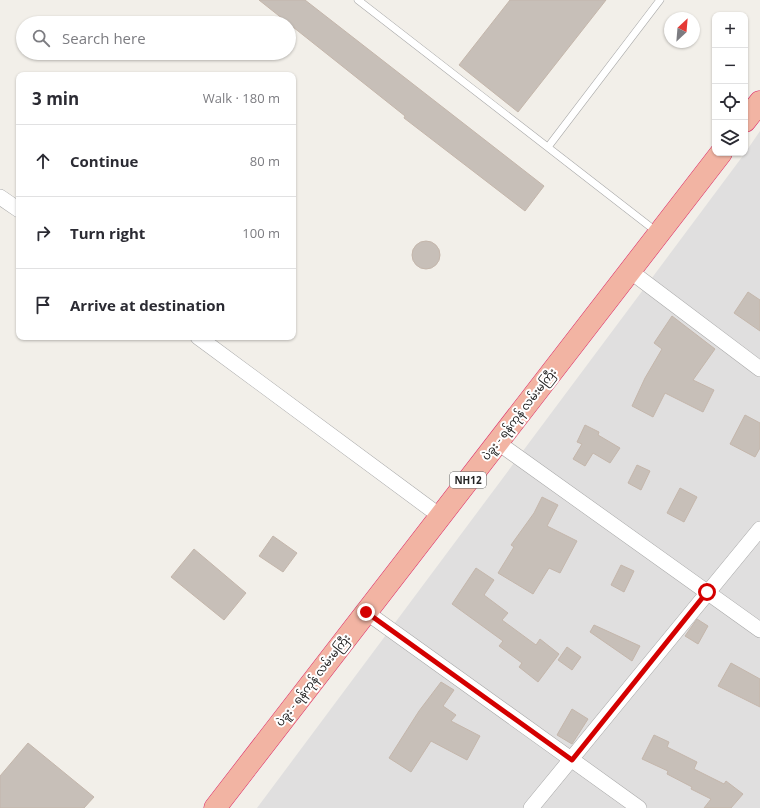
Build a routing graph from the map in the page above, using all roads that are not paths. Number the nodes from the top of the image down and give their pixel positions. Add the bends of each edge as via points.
1 (358, 0) edge
2 (660, 0) edge
3 (548, 147) junction
4 (719, 156) edge
5 (0, 197) edge
6 (16, 208) edge
7 (659, 233) junction
8 (630, 270) junction
9 (202, 340) edge
10 (760, 369) edge
11 (497, 442) junction
12 (440, 516) junction
13 (760, 528) edge
14 (707, 592) junction
15 (366, 612) junction
16 (760, 630) edge
17 (572, 760) junction
18 (215, 808) edge
19 (531, 808) edge
20 (639, 808) edge

1 - 3 lane
2 - 3 lane
3 - 7 lane
4 - 7 highway, ပဲခူး - ရန်ကုန် လမ်းမကြီး / NH12
5 - 6 street
7 - 8 highway, ပဲခူး - ရန်ကုန် လမ်းမကြီး / NH12
8 - 10 street
8 - 11 highway, ပဲခူး - ရန်ကုန် လမ်းမကြီး / NH12
9 - 12 street
11 - 12 highway, ပဲခူး - ရန်ကုန် လမ်းမကြီး / NH12
11 - 14 street
12 - 15 highway, ပဲခူး - ရန်ကုန် လမ်းမကြီး / NH12
13 - 14 street
14 - 16 street
14 - 17 street
15 - 17 street
15 - 18 highway, ပဲခူး - ရန်ကုန် လမ်းမကြီး / NH12
17 - 19 street
17 - 20 street

